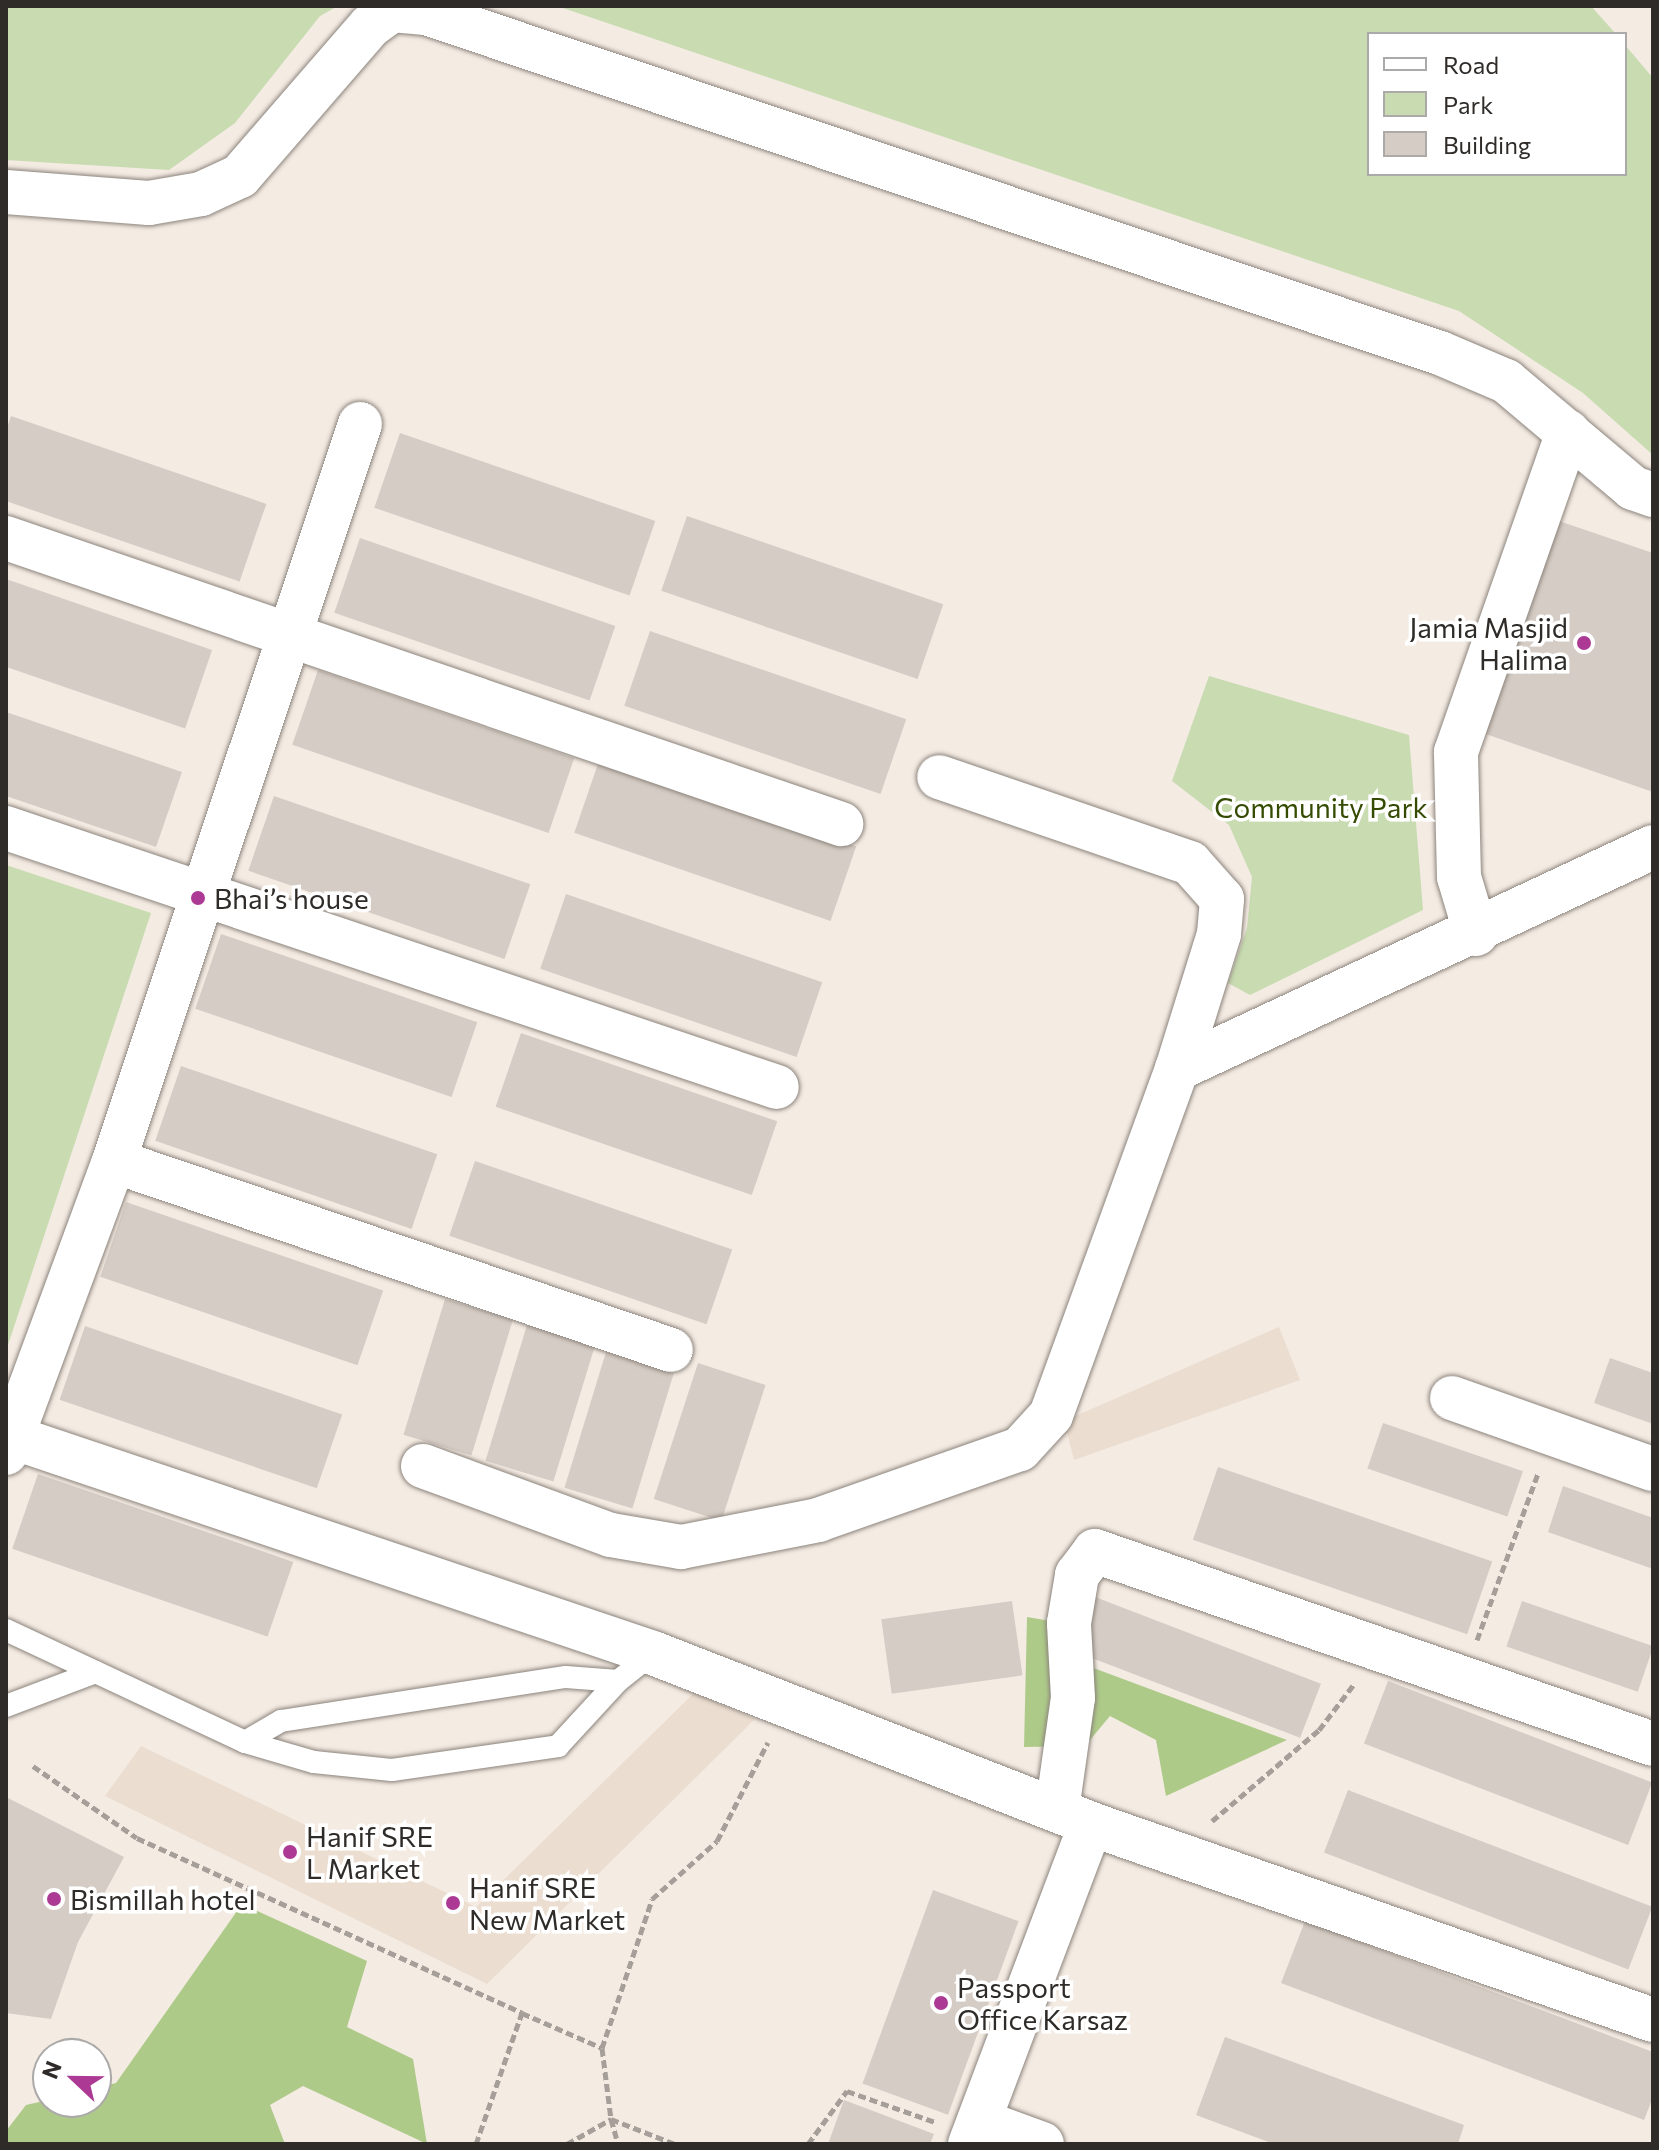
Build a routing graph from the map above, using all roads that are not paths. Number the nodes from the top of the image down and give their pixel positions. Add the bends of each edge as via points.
1 (6, 192) edge
2 (360, 424) dead end
3 (1568, 432) junction
4 (1653, 495) edge
5 (6, 538) edge
6 (290, 634) junction
7 (939, 777) dead end
8 (841, 824) dead end
9 (6, 828) edge
10 (1653, 847) edge
11 (204, 892) junction
12 (1476, 934) junction
13 (1177, 1069) junction
14 (777, 1087) dead end
15 (114, 1161) junction
16 (671, 1350) dead end
17 (1452, 1398) dead end
18 (8, 1442) edge
19 (423, 1466) dead end
20 (1653, 1469) edge
21 (6, 1630) edge
22 (631, 1659) junction
23 (96, 1672) junction
24 (6, 1706) edge
25 (245, 1742) junction
26 (1653, 1744) edge
27 (1074, 1817) junction
28 (1653, 2020) edge
29 (974, 2134) edge
30 (1042, 2144) edge

1 - 3 street via 149,203 201,194 240,176 370,26 392,10 426,13 1440,353 1506,381
2 - 6 street
3 - 4 street via 1633,488
3 - 12 street via 1456,752 1459,877
5 - 6 street
6 - 8 street
6 - 11 street
7 - 13 street via 1190,863 1210,882 1222,899 1219,934
9 - 11 street
10 - 12 street
11 - 14 street
11 - 15 street
12 - 13 street
13 - 19 street via 1073,1363 1051,1415 1020,1449 818,1520 681,1547 611,1535
15 - 16 street
15 - 18 street
17 - 20 street
18 - 22 street via 420,1575
21 - 23 lane
22 - 25 lane via 566,1677 281,1721
22 - 25 lane via 558,1746 392,1770 314,1762
22 - 27 street via 788,1705
23 - 24 lane
23 - 25 lane
26 - 27 street via 1095,1551 1077,1575 1071,1611
27 - 28 street
27 - 29 street
29 - 30 street

